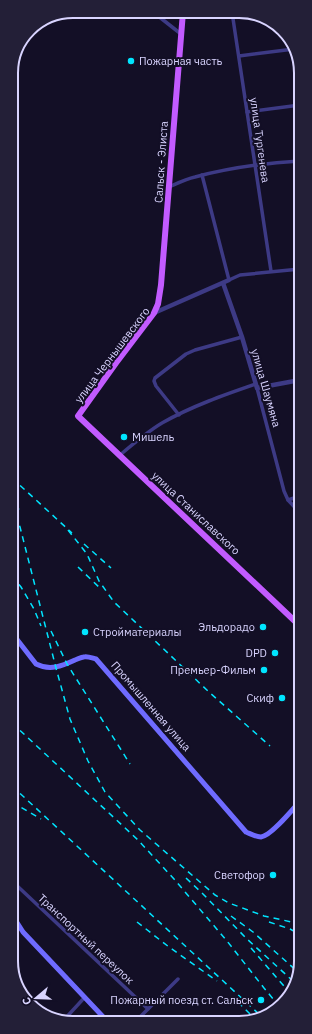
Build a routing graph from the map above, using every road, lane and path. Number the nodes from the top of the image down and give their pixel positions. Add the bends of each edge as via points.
1 (161, 18) edge
2 (182, 18) edge
3 (233, 18) edge
4 (181, 34) junction
5 (289, 50) edge
6 (239, 56) junction
7 (294, 106) edge
8 (247, 112) junction
9 (294, 162) edge
10 (255, 166) junction
11 (202, 176) junction
12 (169, 187) junction
13 (294, 269) edge
14 (271, 271) junction
15 (229, 280) junction
16 (223, 282) junction
17 (154, 313) junction
18 (242, 336) junction
19 (294, 381) edge
20 (257, 386) junction
21 (179, 415) junction
22 (78, 416) joint
23 (120, 455) junction
24 (294, 498) edge
25 (288, 500) junction
26 (294, 506) edge
27 (294, 620) edge
28 (18, 640) edge
29 (294, 807) edge
30 (18, 887) edge
31 (19, 926) edge
32 (178, 979) dead end
33 (85, 997) junction
34 (148, 1009) junction
35 (68, 1016) edge
36 (102, 1016) edge
37 (141, 1016) edge

1 - 4 street
2 - 4 main road, Сальск - Элиста
3 - 6 street, улица Тургенева
4 - 12 main road, Сальск - Элиста
5 - 6 street
6 - 8 street, улица Тургенева
7 - 8 street
8 - 10 street, улица Тургенева
9 - 10 street
10 - 11 street
10 - 14 street, улица Тургенева
11 - 12 street
11 - 15 street
12 - 17 main road, Сальск - Элиста via 161,285
13 - 14 street, улица Чернышевского
14 - 15 street, улица Чернышевского via 240,275
15 - 16 street, улица Чернышевского
16 - 17 street, улица Чернышевского
16 - 18 street, улица Шаумяна
17 - 22 main road, улица Чернышевского
18 - 20 street, улица Шаумяна
18 - 21 street via 186,354 155,378 156,386
19 - 20 street
20 - 21 street via 206,402
20 - 25 street, улица Шаумяна
21 - 23 street via 161,423
22 - 23 main road, улица Станиславского
23 - 27 main road, улица Станиславского
24 - 25 street
25 - 26 street
28 - 29 main road, Промышленная улица via 36,664 42,667 56,668 84,656 96,659 246,832 262,837
30 - 34 street, Транспортный переулок
31 - 33 main road
32 - 34 street
33 - 35 street
33 - 36 main road
34 - 37 street

